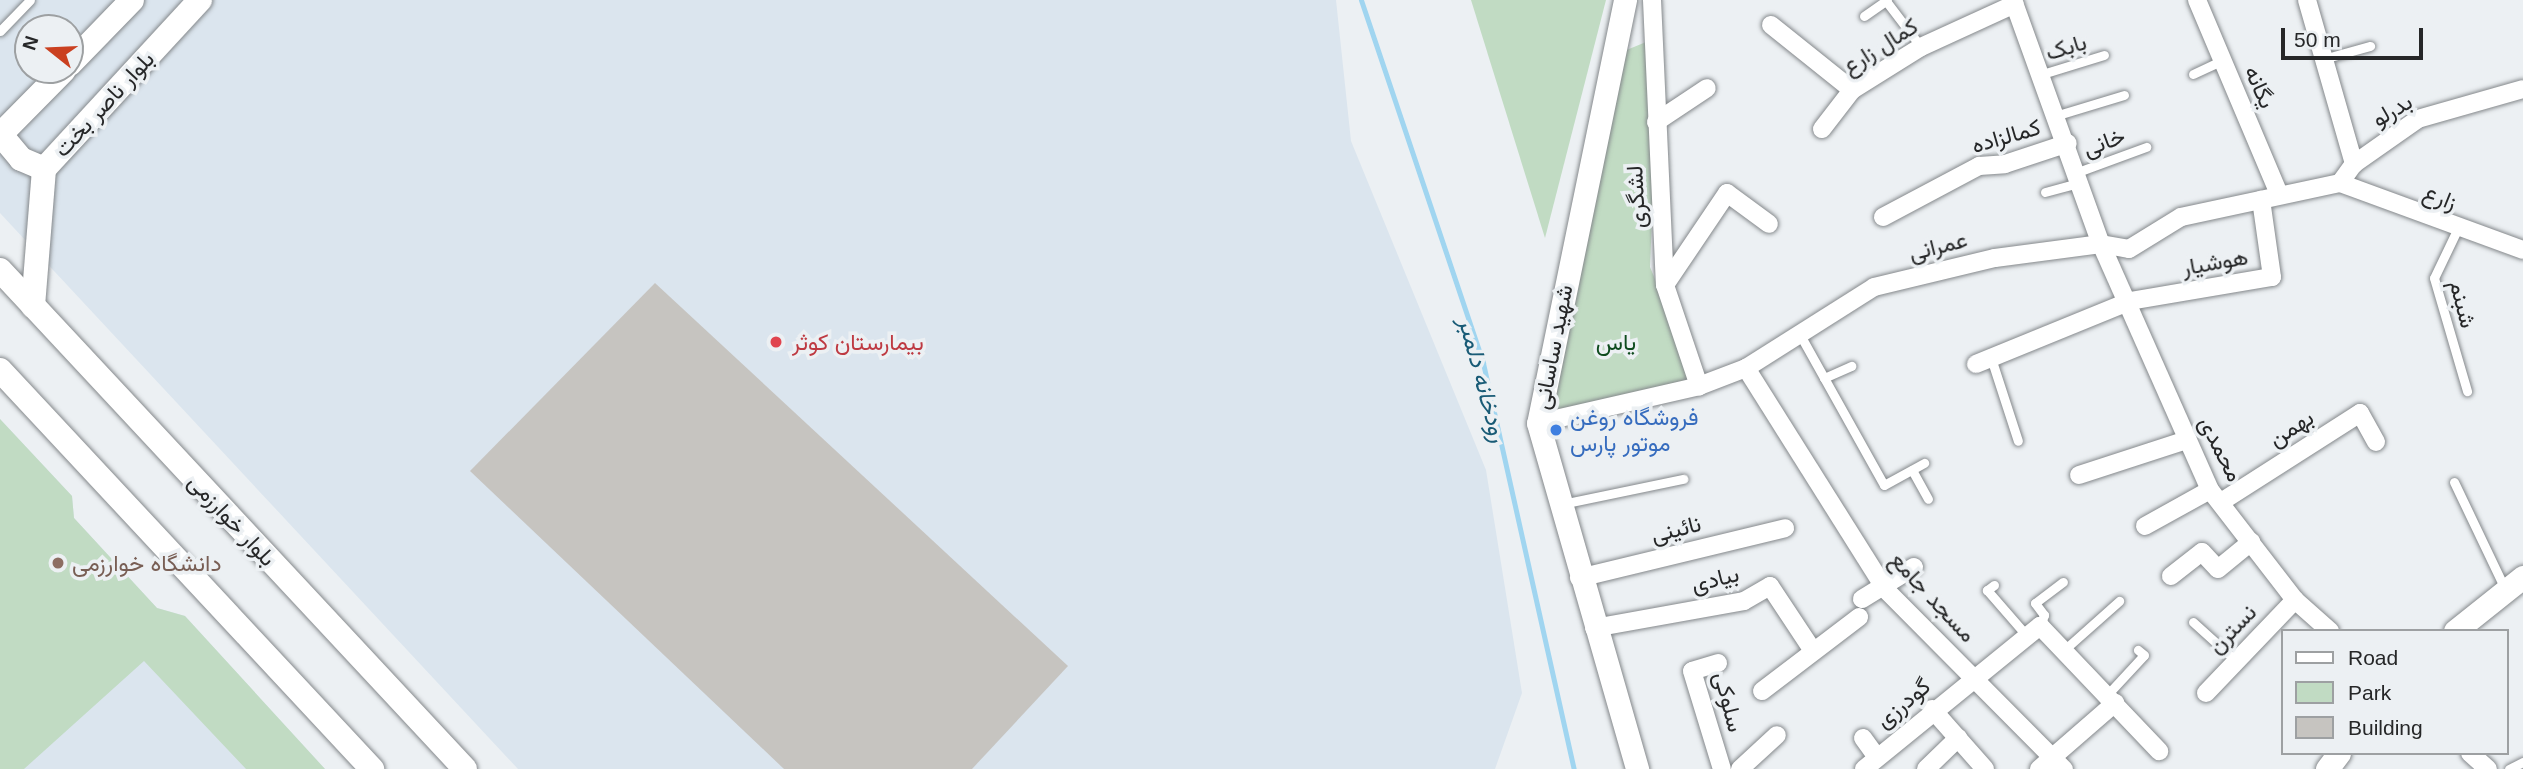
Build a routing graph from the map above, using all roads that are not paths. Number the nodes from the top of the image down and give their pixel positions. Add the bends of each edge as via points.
1 (30, 0) edge
2 (132, 0) edge
3 (201, 0) edge
4 (1625, 0) edge
5 (1652, 0) edge
6 (2197, 0) edge
7 (2307, 0) edge
8 (1886, 1) edge
9 (2014, 2) edge
10 (1864, 16) dead end
11 (1771, 25) dead end
12 (0, 31) edge
13 (2370, 46) dead end
14 (1921, 47) junction
15 (84, 50) edge
16 (2104, 55) dead end
17 (2323, 59) junction
18 (2221, 61) junction
19 (2193, 74) dead end
20 (2039, 75) junction
21 (50, 84) edge
22 (1707, 88) dead end
23 (2523, 89) edge
24 (1852, 90) junction
25 (2124, 94) dead end
26 (2058, 115) junction
27 (1656, 122) junction
28 (1822, 130) dead end
29 (1, 135) edge
30 (2068, 143) junction
31 (2146, 147) dead end
32 (2354, 164) junction
33 (44, 169) junction
34 (2076, 178) junction
35 (2340, 183) junction
36 (2045, 192) dead end
37 (2279, 194) junction
38 (2261, 200) junction
39 (1883, 217) dead end
40 (1769, 224) dead end
41 (2457, 230) junction
42 (2101, 244) junction
43 (2523, 250) edge
44 (0, 270) edge
45 (1665, 285) junction
46 (2130, 302) junction
47 (33, 306) junction
48 (1798, 332) junction
49 (1984, 361) joint
50 (1851, 366) dead end
51 (1746, 368) junction
52 (0, 370) edge
53 (1824, 378) junction
54 (1699, 386) junction
55 (2467, 391) dead end
56 (1538, 423) junction
57 (2187, 440) junction
58 (2018, 441) dead end
59 (2376, 442) dead end
60 (1924, 463) dead end
61 (1912, 470) junction
62 (2079, 475) dead end
63 (1683, 479) dead end
64 (2454, 482) dead end
65 (2216, 496) junction
66 (1928, 499) dead end
67 (1557, 505) junction
68 (2145, 526) dead end
69 (1785, 528) dead end
70 (2251, 542) junction
71 (1913, 567) dead end
72 (2171, 576) dead end
73 (1579, 578) junction
74 (2063, 582) dead end
75 (2514, 583) edge
76 (1994, 585) dead end
77 (1885, 589) junction
78 (2295, 600) junction
79 (2119, 601) dead end
80 (2193, 622) dead end
81 (1594, 628) junction
82 (2328, 629) edge
83 (2457, 629) edge
84 (2033, 631) junction
85 (2064, 650) junction
86 (2138, 650) dead end
87 (1814, 651) junction
88 (2235, 660) junction
89 (1718, 663) dead end
90 (1975, 675) junction
91 (1762, 691) dead end
92 (2206, 693) dead end
93 (2111, 699) junction
94 (1932, 709) junction
95 (1777, 735) dead end
96 (1863, 738) dead end
97 (1958, 738) junction
98 (2159, 751) dead end
99 (2472, 755) edge
100 (2523, 762) edge
101 (1870, 763) edge
102 (2060, 763) edge
103 (372, 769) edge
104 (465, 769) edge
105 (1637, 769) edge
106 (1722, 769) edge
107 (1740, 769) edge
108 (1926, 769) edge
109 (1985, 769) edge
110 (2039, 769) edge
111 (2488, 769) edge
112 (2508, 769) edge

1 - 12 lane
2 - 15 main road
3 - 33 main road, بلوار ناصر بخت
4 - 56 street, شهید ساسانی
5 - 27 street, لشگری
6 - 18 street, یگانه
7 - 17 street
8 - 10 lane
8 - 14 lane
9 - 14 street, کمال زارع
9 - 20 street, محمدی
11 - 24 street
13 - 17 lane
14 - 24 street, کمال زارع
16 - 20 lane, بابک
17 - 32 street
18 - 19 lane
18 - 37 street, یگانه
20 - 26 street, محمدی
21 - 29 main road
22 - 27 street
23 - 32 street, بدرلو via 2418,119
24 - 28 street, کمال زارع
25 - 26 lane
26 - 30 street, محمدی
27 - 45 street, لشگری
29 - 33 main road via 20,159
30 - 34 street, محمدی
30 - 39 street, کمالزاده via 2005,164 1979,166
31 - 34 lane, خانی
32 - 35 street, بدرلو
33 - 47 main road, بلوار ناصر بخت
34 - 36 lane, خانی
34 - 42 street, محمدی
35 - 37 street
35 - 41 street, زارع
37 - 38 street
38 - 42 street via 2181,217 2129,248
38 - 46 street, هوشیار via 2272,277
40 - 45 street via 1727,193
41 - 43 street, زارع
41 - 55 lane, شبنم via 2434,278
42 - 46 street, محمدی
42 - 48 street, عمرانی via 1995,258 1874,287
44 - 47 main road, بلوار خوارزمی
45 - 54 street, لشگری
46 - 49 street
46 - 57 street, محمدی
47 - 104 main road, بلوار خوارزمی
48 - 51 street, عمرانی
48 - 53 lane
49 - 58 lane
50 - 53 lane
51 - 54 street, عمرانی
51 - 77 street, مسجد جامع
52 - 103 main road
53 - 61 lane via 1884,485
54 - 56 street, عمرانی
56 - 67 street, شهید ساسانی
57 - 62 street
57 - 65 street, محمدی
59 - 65 street, بهمن via 2360,413
60 - 61 lane
61 - 66 lane
63 - 67 lane
64 - 75 lane
65 - 68 street
65 - 70 street, محمدی
67 - 73 street, شهید ساسانی
69 - 73 street, نائینی
70 - 72 street via 2218,569 2202,552
70 - 78 street, محمدی
71 - 77 street
73 - 81 street, شهید ساسانی
74 - 84 lane via 2035,604 2044,615
75 - 83 street
76 - 84 lane via 1987,590
77 - 87 street
77 - 90 street, مسجد جامع
78 - 82 street, محمدی
78 - 88 street, نسترن
79 - 85 lane
80 - 88 lane
81 - 87 street, بیادی via 1744,601 1770,586
81 - 105 street, شهید ساسانی
84 - 85 street
84 - 90 street, گودرزی
85 - 93 street
86 - 93 lane via 2144,655
87 - 91 street
88 - 92 street, نسترن
89 - 106 street, سلوکی via 1692,671
90 - 94 street, گودرزی
90 - 102 street, مسجد جامع
93 - 98 street
93 - 102 street
94 - 97 street
94 - 101 street, گودرزی
95 - 107 street
96 - 101 street
97 - 108 street
97 - 109 street
99 - 111 street
100 - 112 lane
102 - 110 street

